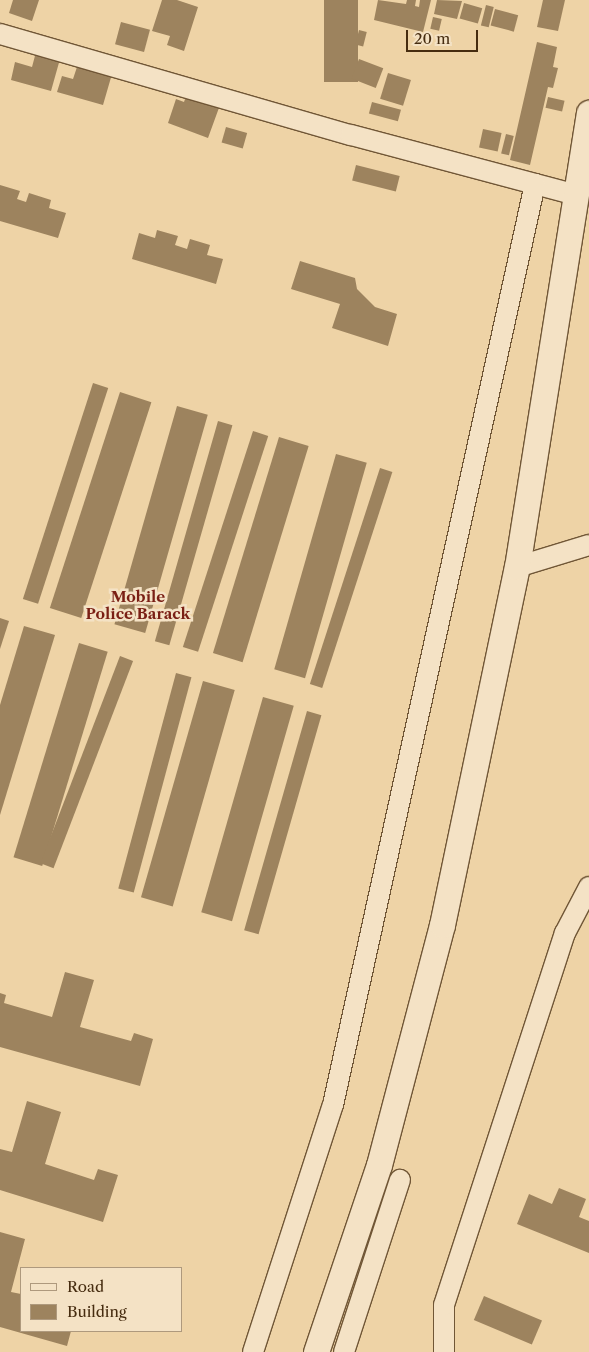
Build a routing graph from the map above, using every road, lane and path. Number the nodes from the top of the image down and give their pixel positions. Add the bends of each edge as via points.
1 (0, 34) edge
2 (589, 113) edge
3 (535, 184) junction
4 (577, 195) junction
5 (589, 545) edge
6 (517, 567) junction
7 (589, 887) edge
8 (400, 1180) dead end
9 (253, 1352) edge
10 (316, 1352) edge
11 (344, 1352) edge
12 (444, 1352) edge

1 - 3 street
2 - 4 street
3 - 4 street
3 - 9 street via 333,1105
4 - 6 street
5 - 6 street
6 - 10 street via 442,925 379,1164
7 - 12 street via 565,933 444,1305
8 - 11 street

